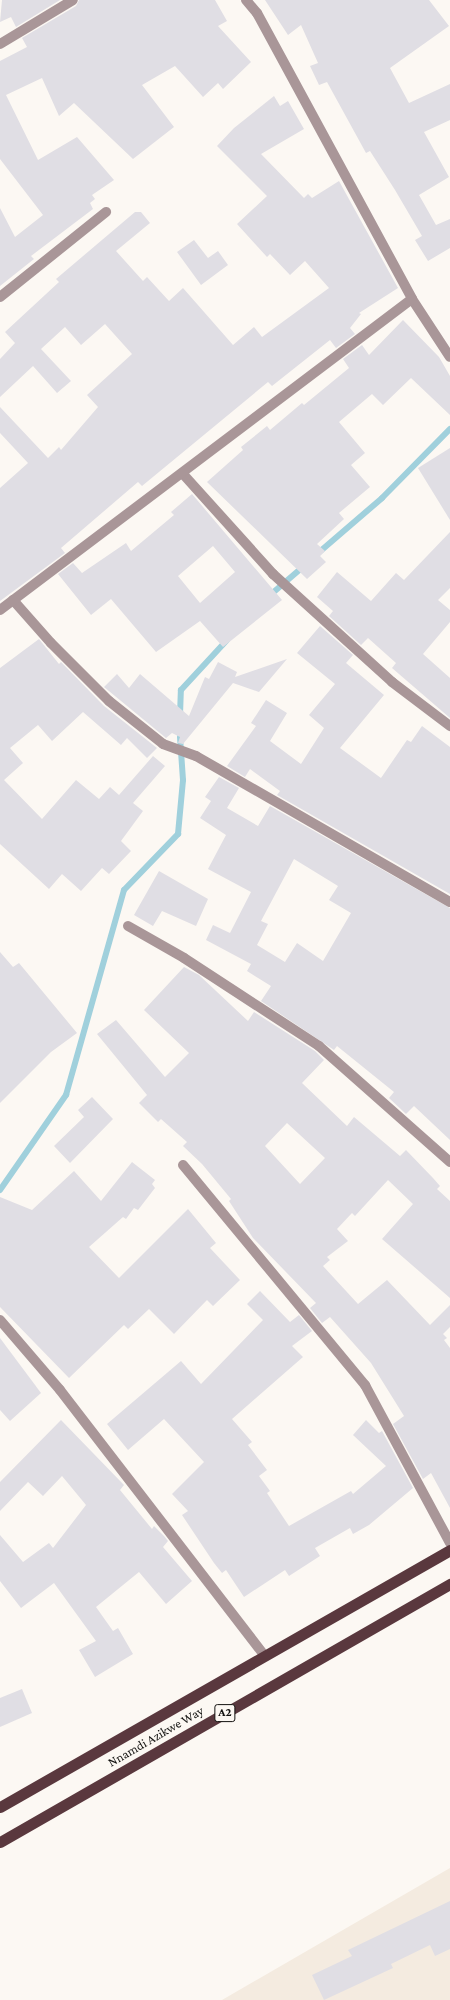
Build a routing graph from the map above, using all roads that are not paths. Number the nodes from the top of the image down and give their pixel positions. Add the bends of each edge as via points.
1 (73, 0) edge
2 (246, 0) edge
3 (0, 44) edge
4 (106, 212) dead end
5 (0, 297) edge
6 (412, 299) junction
7 (450, 357) edge
8 (183, 474) junction
9 (14, 600) junction
10 (0, 610) edge
11 (450, 726) edge
12 (450, 902) edge
13 (128, 926) dead end
14 (450, 1162) edge
15 (183, 1165) dead end
16 (0, 1320) edge
17 (450, 1543) edge
18 (450, 1550) edge
19 (449, 1587) edge
20 (265, 1656) junction
21 (0, 1807) edge
22 (0, 1842) edge

1 - 3 street
2 - 6 street via 256,13
4 - 5 street
6 - 7 street
6 - 8 street
8 - 9 street
8 - 11 street via 274,574 392,682
9 - 10 street
9 - 12 street via 51,643 109,701 163,744 196,756
13 - 14 street via 184,958 319,1046
15 - 17 street via 365,1385
16 - 20 street via 60,1390
18 - 20 highway, Nnamdi Azikwe Way / A2
19 - 22 highway, Nnamdi Azikwe Way / A2
20 - 21 highway, Nnamdi Azikwe Way / A2

